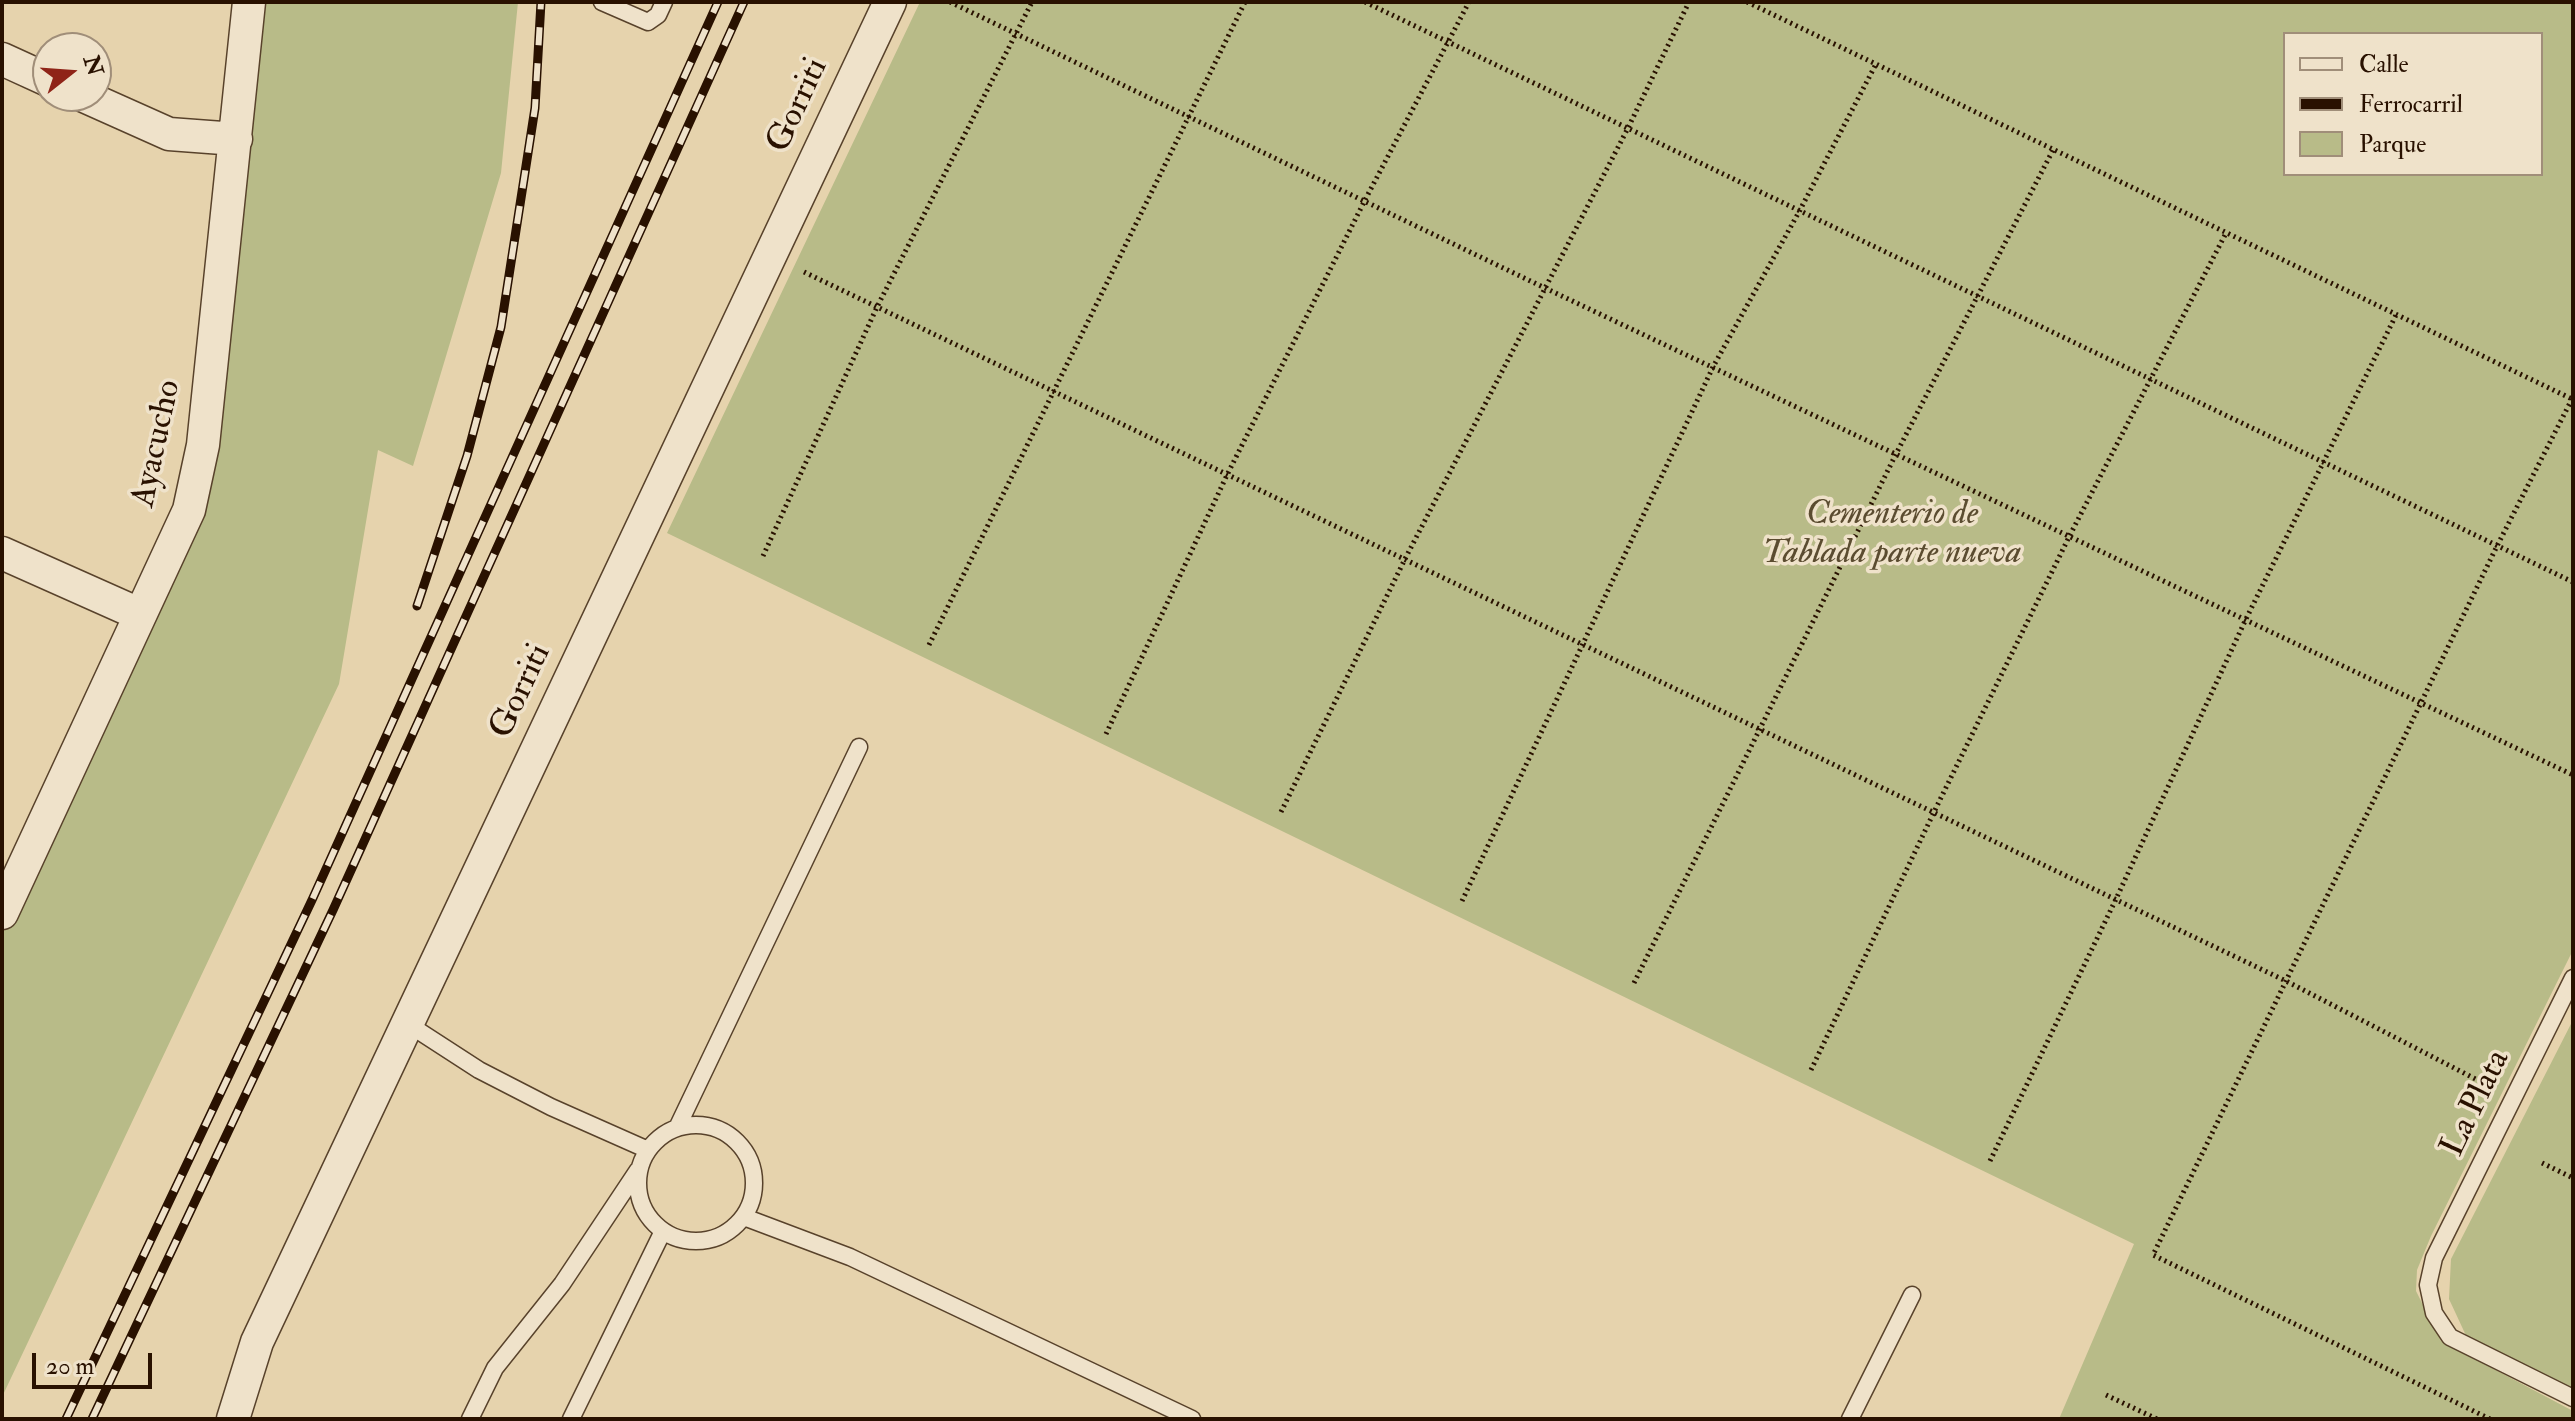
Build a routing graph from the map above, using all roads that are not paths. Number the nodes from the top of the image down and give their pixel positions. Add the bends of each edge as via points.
1 (249, 2) edge
2 (602, 2) edge
3 (664, 2) edge
4 (890, 2) edge
5 (2, 59) edge
6 (32, 73) edge
7 (112, 109) edge
8 (236, 139) junction
9 (2, 553) edge
10 (139, 614) junction
11 (859, 747) dead end
12 (2, 913) edge
13 (2573, 978) edge
14 (408, 1024) junction
15 (677, 1128) junction
16 (648, 1150) junction
17 (641, 1166) junction
18 (744, 1217) junction
19 (663, 1231) junction
20 (1912, 1295) dead end
21 (2573, 1398) edge
22 (233, 1419) edge
23 (470, 1419) edge
24 (571, 1419) edge
25 (1192, 1419) edge
26 (1850, 1419) edge

1 - 8 street, Ayacucho
2 - 3 lane via 648,22
4 - 14 street, Gorriti
5 - 6 street
7 - 8 street via 169,134
8 - 10 street, Ayacucho via 203,445 189,510
9 - 10 street
10 - 12 street, Ayacucho
11 - 15 lane
13 - 21 lane, La Plata via 2434,1258 2428,1285 2434,1313 2450,1337
14 - 16 lane via 479,1070
14 - 22 street, Gorriti via 257,1342
15 - 16 lane
15 - 18 lane via 713,1127 743,1148 754,1182
16 - 17 lane
17 - 19 lane via 641,1202
17 - 23 lane via 562,1284 495,1368
18 - 19 lane via 715,1239 697,1242
18 - 25 lane via 850,1257
19 - 24 lane
20 - 26 lane

